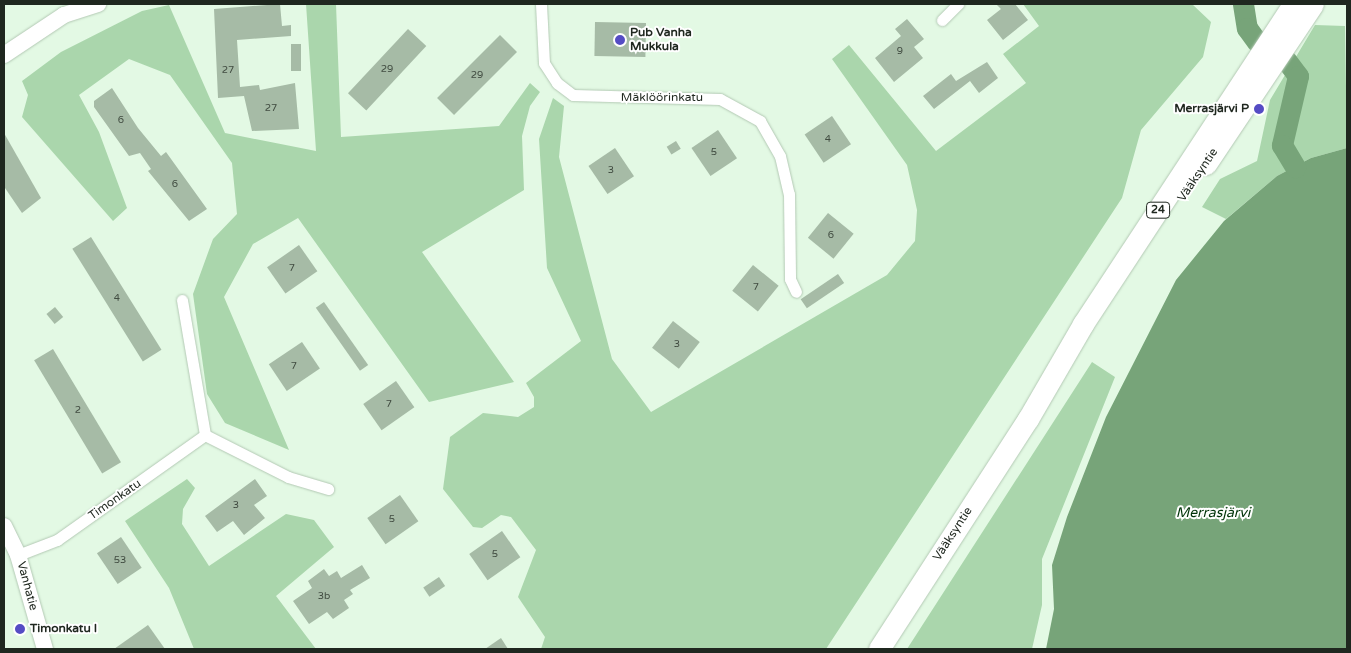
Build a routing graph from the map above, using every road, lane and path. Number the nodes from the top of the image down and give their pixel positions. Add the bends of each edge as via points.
1 (98, 4) edge
2 (541, 4) edge
3 (958, 4) edge
4 (1293, 4) edge
5 (1313, 4) edge
6 (942, 20) dead end
7 (32, 35) junction
8 (4, 44) edge
9 (4, 55) edge
10 (796, 292) dead end
11 (182, 300) dead end
12 (1028, 419) junction
13 (205, 435) junction
14 (328, 489) dead end
15 (4, 526) edge
16 (18, 555) junction
17 (45, 649) edge
18 (879, 649) edge

1 - 7 street via 64,15
2 - 10 street, Mäklöörinkatu via 544,63 557,84 573,95 720,99 760,121 780,156 789,194 790,279
3 - 6 street
4 - 12 highway, Vääksyntie / 24 via 1083,324
5 - 12 highway, Vääksyntie / 24 via 1093,332
7 - 8 street
7 - 9 street
11 - 13 street
12 - 18 highway, Vääksyntie / 24
13 - 14 street via 288,477
13 - 16 street, Timonkatu via 57,540
15 - 16 street, Vanhatie
16 - 17 street, Vanhatie

